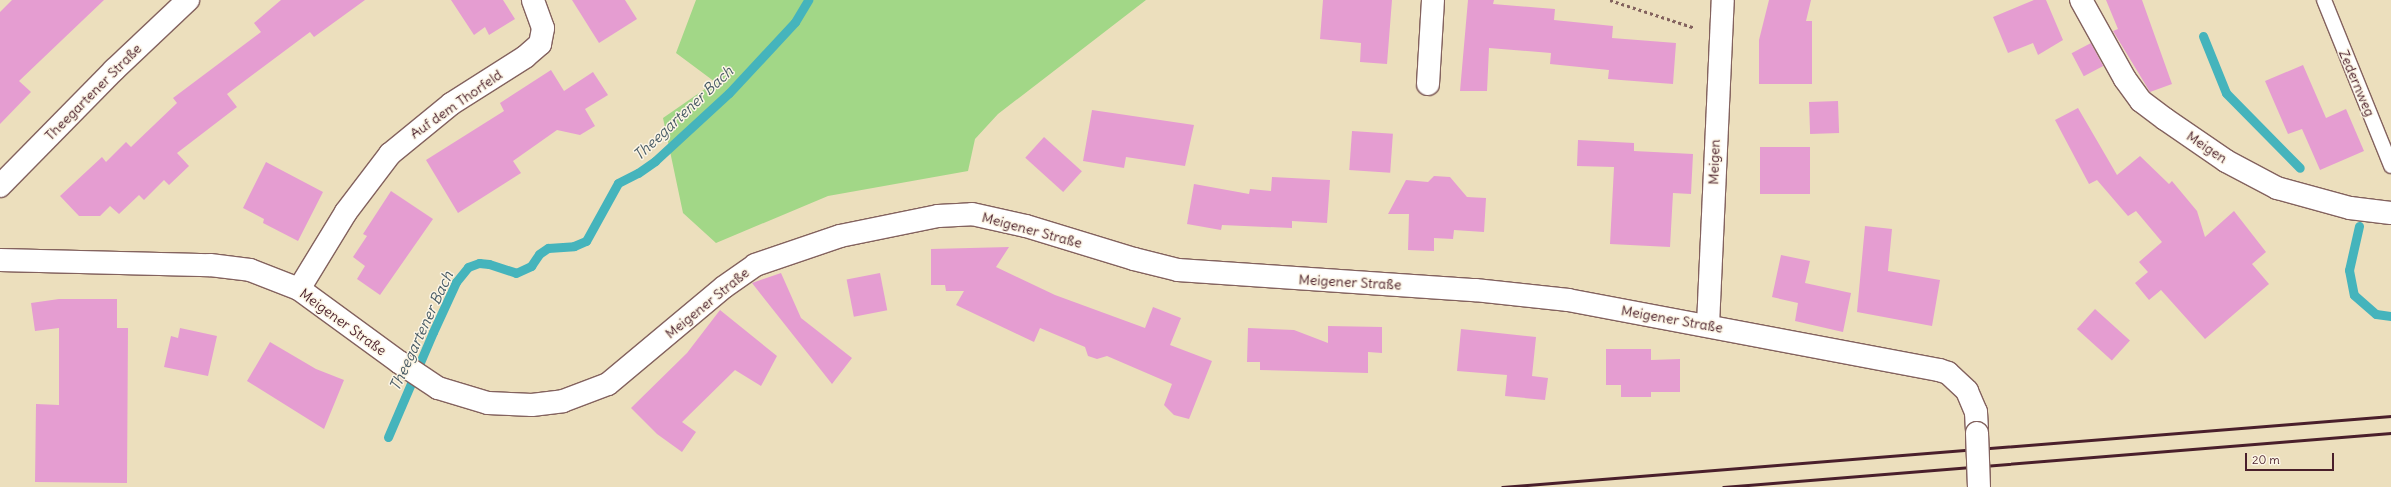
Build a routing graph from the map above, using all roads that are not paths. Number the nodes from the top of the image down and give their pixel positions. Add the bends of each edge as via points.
1 (188, 0) edge
2 (533, 0) edge
3 (1433, 0) edge
4 (1723, 0) edge
5 (2081, 0) edge
6 (2324, 0) edge
7 (1428, 84) dead end
8 (2391, 166) edge
9 (1, 183) edge
10 (2391, 213) edge
11 (0, 260) edge
12 (299, 289) junction
13 (1708, 325) junction
14 (1979, 487) edge

1 - 9 street, Theegartener Straße
2 - 12 street, Auf dem Thorfeld via 543,28 540,44 526,57 451,104 390,154 346,212
3 - 7 street
4 - 13 street, Meigen
5 - 10 street, Meigen via 2125,79 2141,101 2165,119 2226,160 2277,188 2350,208
6 - 8 lane, Zedernweg
11 - 12 street, Meigener Straße via 210,265 250,270
12 - 13 street, Meigener Straße via 438,388 471,399 510,406 563,401 608,384 724,287 755,265 840,236 938,216 972,214 1026,226 1134,260 1178,270 1475,290 1568,300
13 - 14 street, Meigener Straße, bridge via 1948,373 1967,391 1976,412

